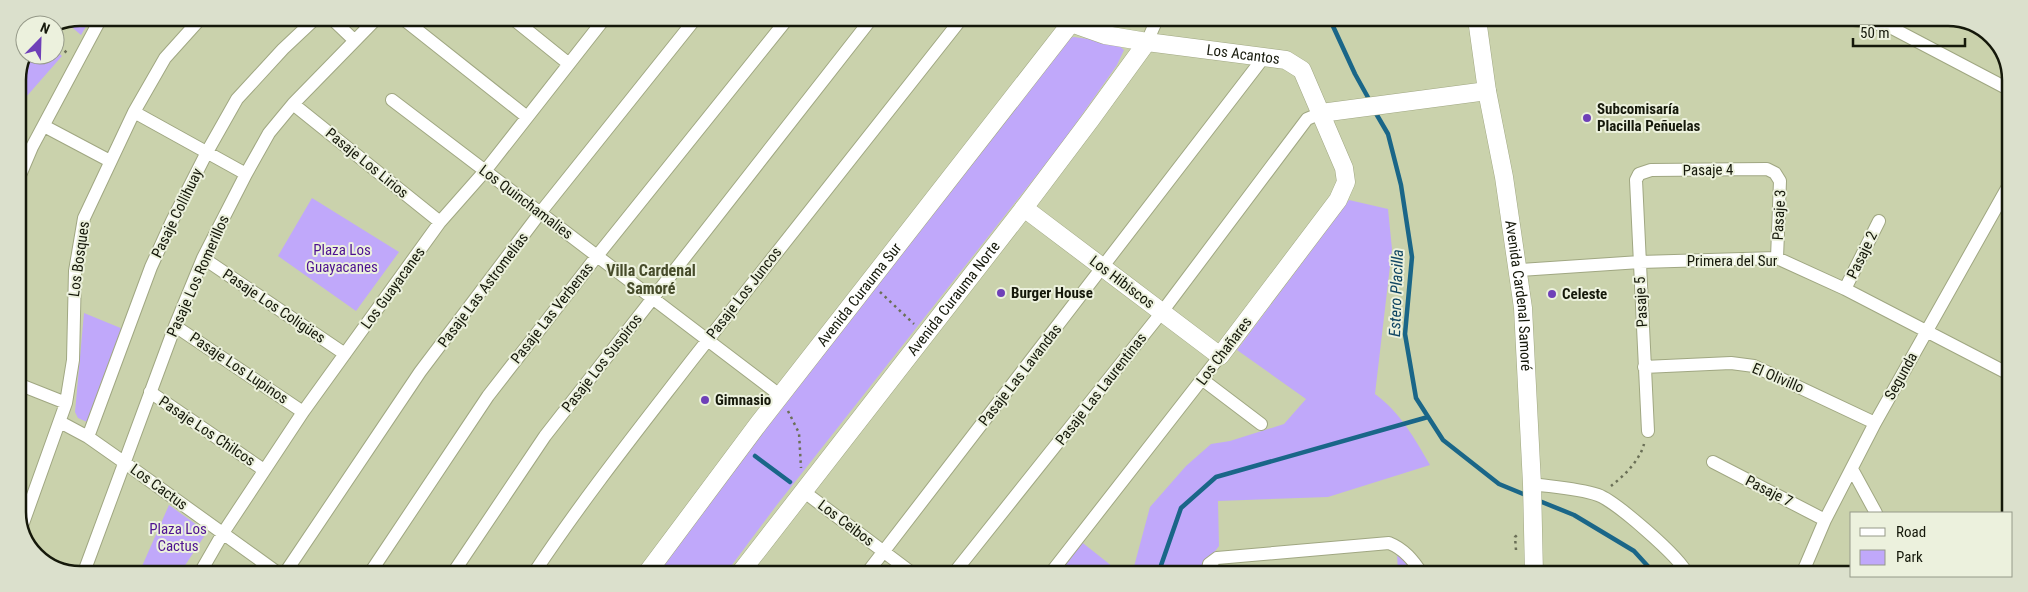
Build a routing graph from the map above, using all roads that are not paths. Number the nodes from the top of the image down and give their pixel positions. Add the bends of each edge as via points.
1 (97, 26) edge
2 (194, 26) edge
3 (307, 26) edge
4 (339, 26) edge
5 (369, 26) edge
6 (412, 26) edge
7 (522, 26) edge
8 (599, 26) edge
9 (690, 26) edge
10 (782, 26) edge
11 (866, 26) edge
12 (956, 26) edge
13 (1063, 26) edge
14 (1083, 26) edge
15 (1154, 26) edge
16 (1478, 26) edge
17 (1885, 26) edge
18 (354, 40) junction
19 (1147, 42) junction
20 (1264, 57) junction
21 (569, 64) junction
22 (2002, 86) edge
23 (1487, 91) junction
24 (392, 100) dead end
25 (293, 104) junction
26 (134, 112) junction
27 (1321, 113) junction
28 (526, 117) junction
29 (44, 126) junction
30 (207, 152) junction
31 (26, 161) edge
32 (110, 161) junction
33 (484, 171) junction
34 (1775, 173) joint
35 (246, 174) junction
36 (1640, 174) joint
37 (2002, 197) edge
38 (1024, 208) junction
39 (540, 213) junction
40 (1879, 221) dead end
41 (440, 222) junction
42 (597, 256) junction
43 (203, 258) junction
44 (1777, 258) junction
45 (1640, 262) junction
46 (1102, 267) junction
47 (1519, 270) junction
48 (1845, 289) junction
49 (653, 298) junction
50 (1162, 312) junction
51 (175, 326) junction
52 (1926, 331) junction
53 (708, 340) junction
54 (345, 354) junction
55 (1220, 356) junction
56 (1644, 366) junction
57 (2002, 370) edge
58 (1203, 380) junction
59 (26, 390) edge
60 (150, 392) junction
61 (781, 396) junction
62 (66, 403) junction
63 (303, 412) junction
64 (60, 422) junction
65 (1876, 423) junction
66 (1261, 424) dead end
67 (1648, 431) road end
68 (88, 437) junction
69 (1713, 462) dead end
70 (125, 463) junction
71 (1852, 469) junction
72 (264, 470) junction
73 (1532, 484) junction
74 (803, 492) junction
75 (1875, 512) edge
76 (26, 515) edge
77 (1825, 520) junction
78 (223, 533) junction
79 (883, 552) junction
80 (86, 566) edge
81 (204, 566) edge
82 (268, 566) edge
83 (290, 566) edge
84 (375, 566) edge
85 (458, 566) edge
86 (539, 566) edge
87 (652, 566) edge
88 (745, 566) edge
89 (872, 566) edge
90 (902, 566) edge
91 (960, 566) edge
92 (1056, 566) edge
93 (1210, 566) edge
94 (1417, 566) edge
95 (1534, 566) edge
96 (1682, 566) edge
97 (1805, 566) edge

1 - 29 street
2 - 26 street, Los Bosques via 165,58
3 - 30 street, Pasaje Collihuay via 236,99
4 - 18 street
5 - 18 street, Pasaje Los Romerillos
6 - 28 street
7 - 21 street
8 - 21 street, Los Guayacanes
9 - 39 street, Pasaje Las Astromelias
10 - 42 street, Pasaje Las Verbenas
11 - 49 street, Pasaje Los Suspiros
12 - 53 street, Pasaje Los Juncos
13 - 61 street, Avenida Curauma Sur
14 - 19 street, Los Acantos via 1106,35
15 - 19 street, Avenida Curauma Norte
16 - 23 street, Avenida Cardenal Samoré
17 - 22 street
18 - 25 street, Pasaje Los Romerillos
19 - 20 street, Los Acantos
19 - 38 street, Avenida Curauma Norte
20 - 27 street, Los Acantos via 1286,60 1302,70
20 - 46 street, Pasaje Las Lavandas
21 - 28 street, Los Guayacanes
23 - 27 street
23 - 47 street, Avenida Cardenal Samoré
24 - 33 street, Los Quinchamalies
25 - 35 street, Pasaje Los Romerillos via 269,134
25 - 41 street, Pasaje Los Lirios
26 - 30 street
26 - 32 street, Los Bosques
27 - 50 street, Pasaje Las Laurentinas via 1307,119
27 - 55 street, Los Chañares via 1344,168 1346,182 1338,200
28 - 33 street, Los Guayacanes
29 - 31 street
29 - 32 street
30 - 35 street
30 - 68 street, Pasaje Collihuay via 151,267
32 - 62 street, Los Bosques via 84,218 75,271 73,360
33 - 39 street, Los Quinchamalies
33 - 41 street, Los Guayacanes
34 - 36 street, Pasaje 4 via 1767,169 1651,170
34 - 44 street, Pasaje 3 via 1780,181
35 - 43 street, Pasaje Los Romerillos
36 - 45 street, Pasaje 5 via 1636,180
37 - 52 street, Segunda
38 - 46 street, Los Hibiscos
38 - 74 street, Avenida Curauma Norte
39 - 42 street, Los Quinchamalies
39 - 83 street, Pasaje Las Astromelias via 420,372
40 - 48 street, Pasaje 2
41 - 54 street, Los Guayacanes
42 - 49 street, Los Quinchamalies
42 - 84 street, Pasaje Las Verbenas via 488,396
43 - 51 street, Pasaje Los Romerillos
43 - 54 street, Pasaje Los Coligües
44 - 45 street, Primera del Sur
44 - 48 street, Primera del Sur
45 - 47 street, Primera del Sur
45 - 56 street, Pasaje 5
46 - 50 street, Los Hibiscos
46 - 79 street, Pasaje Las Lavandas
47 - 73 street, Avenida Cardenal Samoré
48 - 52 street, Primera del Sur
49 - 53 street, Los Quinchamalies
49 - 85 street, Pasaje Los Suspiros via 545,436
50 - 55 street, Los Hibiscos
50 - 91 street, Pasaje Las Laurentinas
51 - 60 street, Pasaje Los Romerillos
51 - 63 street, Pasaje Los Lupinos
52 - 57 street, Primera del Sur
52 - 65 street, Segunda
53 - 61 street, Los Quinchamalies
53 - 86 street, Pasaje Los Juncos
54 - 63 street, Los Guayacanes
55 - 58 street, Los Chañares
56 - 65 street, El Olivillo via 1731,363 1754,366
56 - 67 street, Pasaje 5
58 - 66 street
58 - 92 street, Los Chañares
59 - 62 street
60 - 70 street, Pasaje Los Romerillos
60 - 72 street, Pasaje Los Chilcos
61 - 87 street, Avenida Curauma Sur
62 - 64 street, Los Bosques
63 - 72 street, Los Guayacanes
64 - 68 street, Los Cactus
64 - 76 street, Los Bosques
65 - 71 street, Segunda
68 - 70 street, Los Cactus
69 - 77 street, Pasaje 7
70 - 78 street, Los Cactus
70 - 80 street, Pasaje Los Romerillos
71 - 75 street
71 - 77 street, Segunda
72 - 78 street, Los Guayacanes
73 - 95 street, Avenida Cardenal Samoré
73 - 96 street via 1599,495 1624,512
74 - 79 street, Los Ceibos
74 - 88 street, Avenida Curauma Norte
77 - 97 street, Segunda
78 - 81 street, Los Guayacanes
78 - 82 street, Los Cactus
79 - 89 street, Pasaje Las Lavandas
79 - 90 street, Los Ceibos
93 - 94 street via 1217,558 1389,543 1397,546

